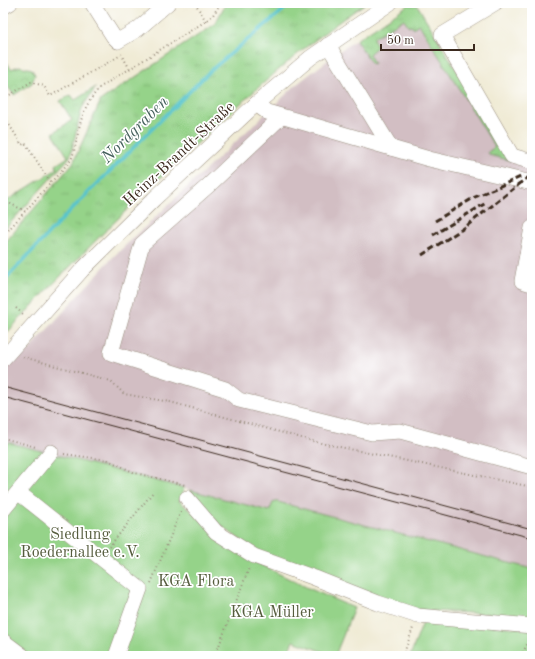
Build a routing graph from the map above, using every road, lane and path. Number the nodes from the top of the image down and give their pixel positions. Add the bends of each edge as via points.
1 (10, 3) edge
2 (92, 3) edge
3 (168, 3) edge
4 (195, 3) edge
5 (221, 3) edge
6 (390, 3) edge
7 (495, 3) edge
8 (3, 7) edge
9 (206, 21) junction
10 (328, 45) junction
11 (121, 55) dead end
12 (127, 64) dead end
13 (130, 69) junction
14 (3, 99) edge
15 (256, 104) junction
16 (3, 115) edge
17 (281, 116) junction
18 (391, 148) junction
19 (532, 159) edge
20 (50, 183) junction
21 (532, 183) edge
22 (3, 200) edge
23 (25, 211) junction
24 (532, 228) edge
25 (3, 236) edge
26 (532, 284) edge
27 (16, 308) dead end
28 (24, 315) dead end
29 (7, 355) edge
30 (3, 438) edge
31 (51, 452) junction
32 (532, 466) edge
33 (532, 487) edge
34 (154, 491) dead end
35 (19, 493) junction
36 (186, 498) junction
37 (3, 510) edge
38 (101, 558) junction
39 (155, 575) dead end
40 (244, 581) dead end
41 (418, 616) junction
42 (532, 626) edge
43 (532, 635) edge
44 (3, 641) edge
45 (23, 656) edge
46 (116, 656) edge
47 (215, 656) edge
48 (403, 656) edge
49 (521, 656) edge

1 - 8 street
2 - 3 street via 118,41 138,29
4 - 9 path
5 - 9 path
6 - 10 street, Heinz-Brandt-Straße
7 - 19 street via 442,35 512,156 529,161
9 - 13 path
10 - 15 street, Heinz-Brandt-Straße
10 - 18 street
11 - 14 path via 50,96 44,86 31,82
12 - 13 path
13 - 20 path via 99,88 88,103 82,116 76,149
15 - 17 street via 264,112
15 - 29 street, Heinz-Brandt-Straße via 82,270
16 - 20 path via 22,145 25,143
17 - 18 street
17 - 32 street via 142,244 111,353 225,389 239,400 372,432 400,431
18 - 21 street
20 - 23 path
22 - 23 path
23 - 25 path
24 - 26 street via 522,281
27 - 28 path
29 - 33 path via 17,355 111,381 124,394 170,402 316,442
30 - 31 path
31 - 35 street
31 - 36 path via 108,460 135,473 188,486
34 - 38 path
35 - 37 street
35 - 38 street
36 - 39 path
36 - 41 street via 216,532 254,556
38 - 46 street via 140,589
40 - 47 path
41 - 42 street
41 - 48 path
43 - 49 path
44 - 45 street

